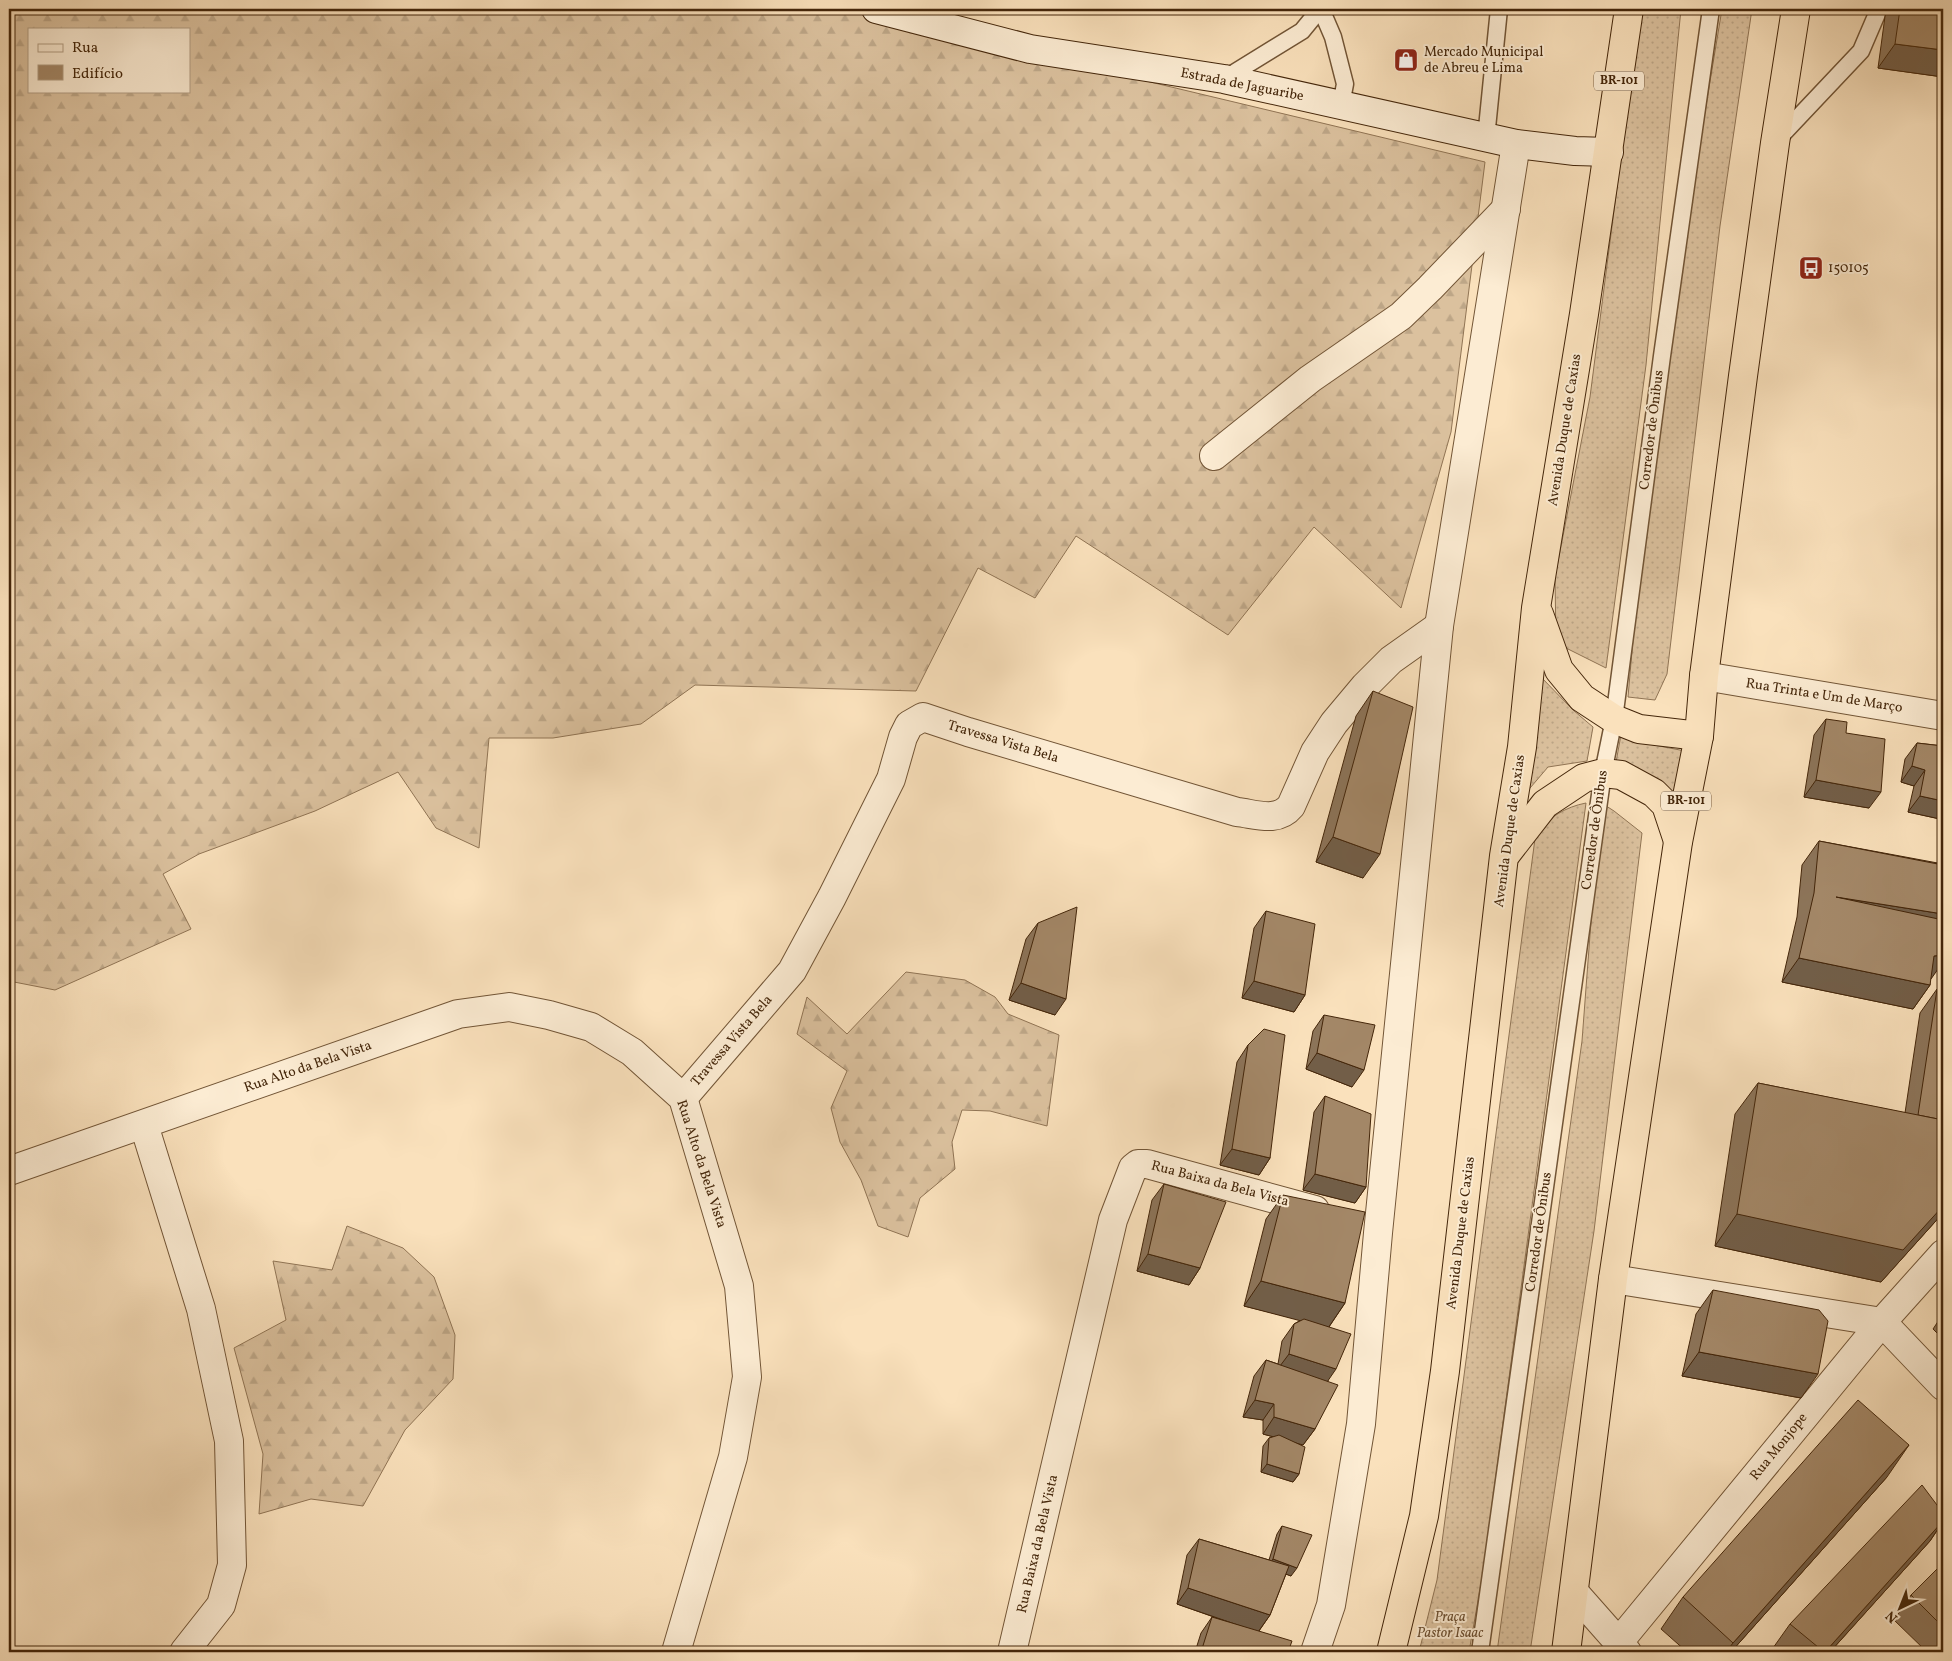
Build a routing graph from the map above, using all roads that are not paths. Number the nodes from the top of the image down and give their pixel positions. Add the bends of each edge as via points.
1 (876, 9) edge
2 (1321, 9) edge
3 (1499, 9) edge
4 (1629, 9) edge
5 (1711, 9) edge
6 (1796, 9) edge
7 (1879, 9) edge
8 (1224, 79) junction
9 (1341, 105) junction
10 (1486, 138) junction
11 (1775, 143) junction
12 (1516, 144) junction
13 (1609, 152) junction
14 (1506, 209) junction
15 (1214, 456) dead end
16 (1536, 608) junction
17 (1439, 626) junction
18 (1704, 676) junction
19 (1943, 716) edge
20 (1614, 719) junction
21 (1699, 736) junction
22 (1603, 774) junction
23 (1678, 842) junction
24 (1504, 856) junction
25 (683, 1098) junction
26 (144, 1125) junction
27 (9, 1171) edge
28 (1378, 1233) junction
29 (1943, 1254) edge
30 (1613, 1279) junction
31 (1882, 1322) junction
32 (1943, 1386) edge
33 (1574, 1592) junction
34 (1622, 1648) edge
35 (184, 1652) edge
36 (676, 1652) edge
37 (1012, 1652) edge
38 (1315, 1652) edge
39 (1391, 1652) edge
40 (1480, 1652) edge
41 (1566, 1652) edge

1 - 8 street, Estrada de Jaguaribe via 1030,49
2 - 8 lane via 1302,31
2 - 9 lane via 1333,37 1344,84
3 - 10 lane
4 - 13 highway, Avenida Duque de Caxias / BR-101
5 - 20 lane, Corredor de Ônibus
6 - 11 highway, BR-101
7 - 11 lane via 1861,51
8 - 9 street, Estrada de Jaguaribe
9 - 10 street, Estrada de Jaguaribe
10 - 12 street, Estrada de Jaguaribe
11 - 18 highway, BR-101
12 - 13 street, Estrada de Jaguaribe
12 - 14 street
13 - 16 highway, Avenida Duque de Caxias / BR-101
14 - 15 street via 1401,316 1310,379
14 - 17 street
16 - 20 highway via 1558,670 1582,698
16 - 24 highway, Avenida Duque de Caxias / BR-101 via 1522,747
17 - 25 street, Travessa Vista Bela via 1391,660 1334,723 1315,752 1291,806 1285,813 1274,817 1237,812 923,717 909,725 890,778 792,971
17 - 28 street
18 - 19 street, Rua Trinta e Um de Março
18 - 21 highway, BR-101
20 - 21 highway via 1638,729
20 - 22 lane, Corredor de Ônibus
21 - 23 highway, BR-101
22 - 23 highway via 1621,775 1654,792 1666,805
22 - 24 highway via 1584,778 1545,804
22 - 40 lane, Corredor de Ônibus
23 - 30 highway, BR-101
24 - 39 highway, Avenida Duque de Caxias / BR-101 via 1446,1361 1426,1506
25 - 26 street, Rua Alto da Bela Vista via 632,1052 590,1027 509,1007 458,1014
25 - 36 street, Rua Alto da Bela Vista via 739,1286 747,1377 733,1457
26 - 27 street, Rua Alto da Bela Vista
26 - 35 street via 201,1309 229,1442 232,1565 220,1605
28 - 37 street, Rua Baixa da Bela Vista via 1316,1210 1147,1164 1132,1168 1113,1220
28 - 38 street via 1361,1424 1331,1605
29 - 31 street, Rua Monjope
30 - 31 street
30 - 33 highway, BR-101
31 - 32 street
31 - 34 street, Rua Monjope
33 - 34 street
33 - 41 highway, BR-101

